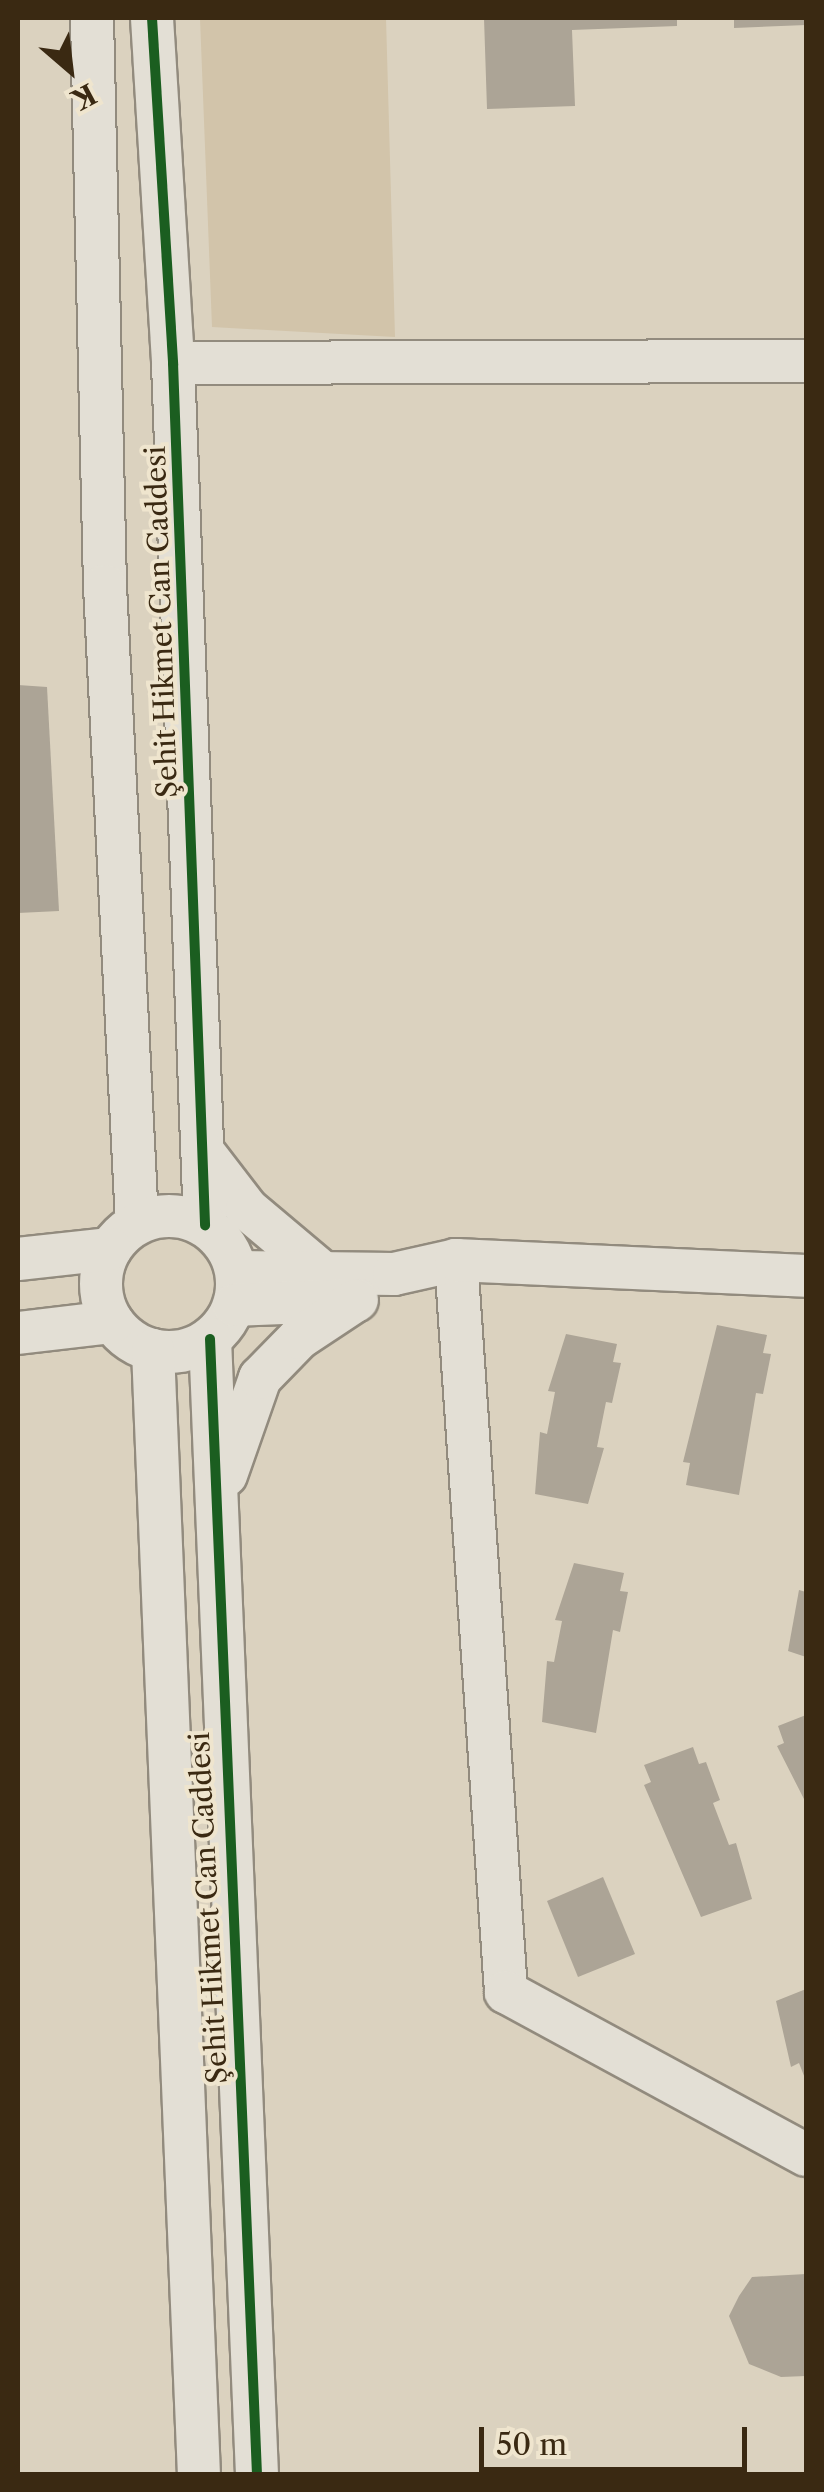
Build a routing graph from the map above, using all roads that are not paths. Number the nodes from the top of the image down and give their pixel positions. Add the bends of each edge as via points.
1 (92, 18) edge
2 (152, 18) edge
3 (806, 361) edge
4 (173, 363) junction
5 (204, 1153) junction
6 (205, 1225) junction
7 (124, 1236) junction
8 (18, 1259) edge
9 (456, 1260) junction
10 (324, 1273) junction
11 (394, 1274) junction
12 (806, 1276) edge
13 (355, 1301) junction
14 (227, 1305) junction
15 (112, 1322) junction
16 (18, 1332) edge
17 (153, 1350) junction
18 (220, 1489) junction
19 (806, 2155) edge
20 (198, 2474) edge
21 (258, 2474) edge

1 - 7 street, Şehit Hikmet Can Caddesi
2 - 4 street, Şehit Hikmet Can Caddesi
3 - 4 street
4 - 5 street, Şehit Hikmet Can Caddesi
5 - 6 street, Şehit Hikmet Can Caddesi
5 - 10 street via 248,1209
6 - 7 street via 183,1216
6 - 14 street
7 - 8 street
7 - 15 street via 100,1286
9 - 11 street
9 - 12 street
9 - 19 street via 506,1992
10 - 11 street
10 - 14 street
11 - 13 street
13 - 14 street
13 - 18 street via 299,1338 260,1378
14 - 17 street
14 - 18 street, Şehit Hikmet Can Caddesi
15 - 16 street
15 - 17 street
17 - 20 street, Şehit Hikmet Can Caddesi
18 - 21 street, Şehit Hikmet Can Caddesi via 222,1725

